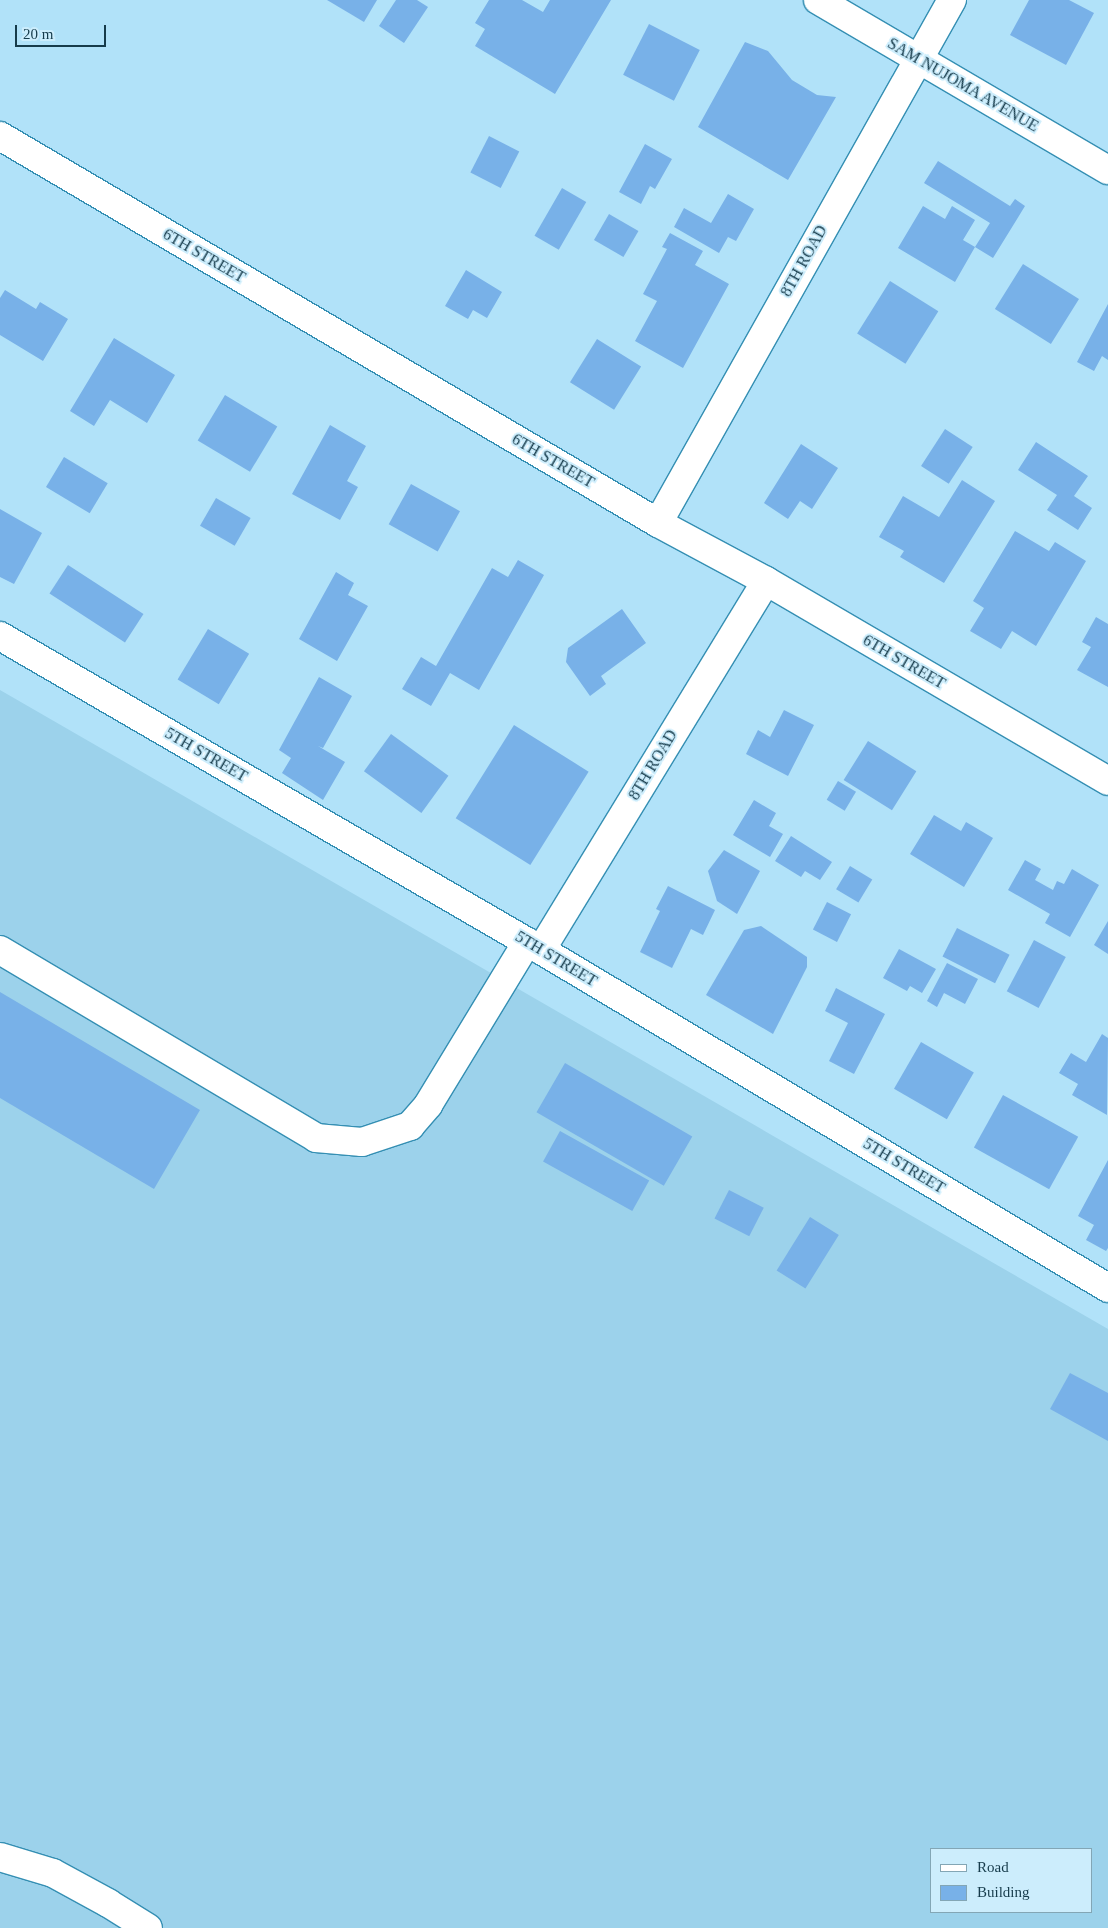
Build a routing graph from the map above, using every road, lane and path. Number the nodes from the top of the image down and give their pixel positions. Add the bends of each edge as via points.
1 (818, 0) edge
2 (952, 0) edge
3 (917, 59) junction
4 (0, 136) edge
5 (1108, 170) edge
6 (658, 523) junction
7 (766, 581) junction
8 (0, 636) edge
9 (1108, 781) edge
10 (534, 946) junction
11 (0, 950) edge
12 (1108, 1288) edge
13 (0, 1857) edge
14 (148, 1928) edge

1 - 3 street, SAM NUJOMA AVENUE
2 - 3 street, 8TH ROAD
3 - 5 street, SAM NUJOMA AVENUE
3 - 6 street, 8TH ROAD
4 - 6 street, 6TH STREET
6 - 7 street, 6TH STREET
7 - 9 street, 6TH STREET
7 - 10 street, 8TH ROAD
8 - 10 street, 5TH STREET
10 - 11 street, 8TH ROAD via 428,1106 410,1126 362,1142 316,1138
10 - 12 street, 5TH STREET
13 - 14 street via 53,1874

